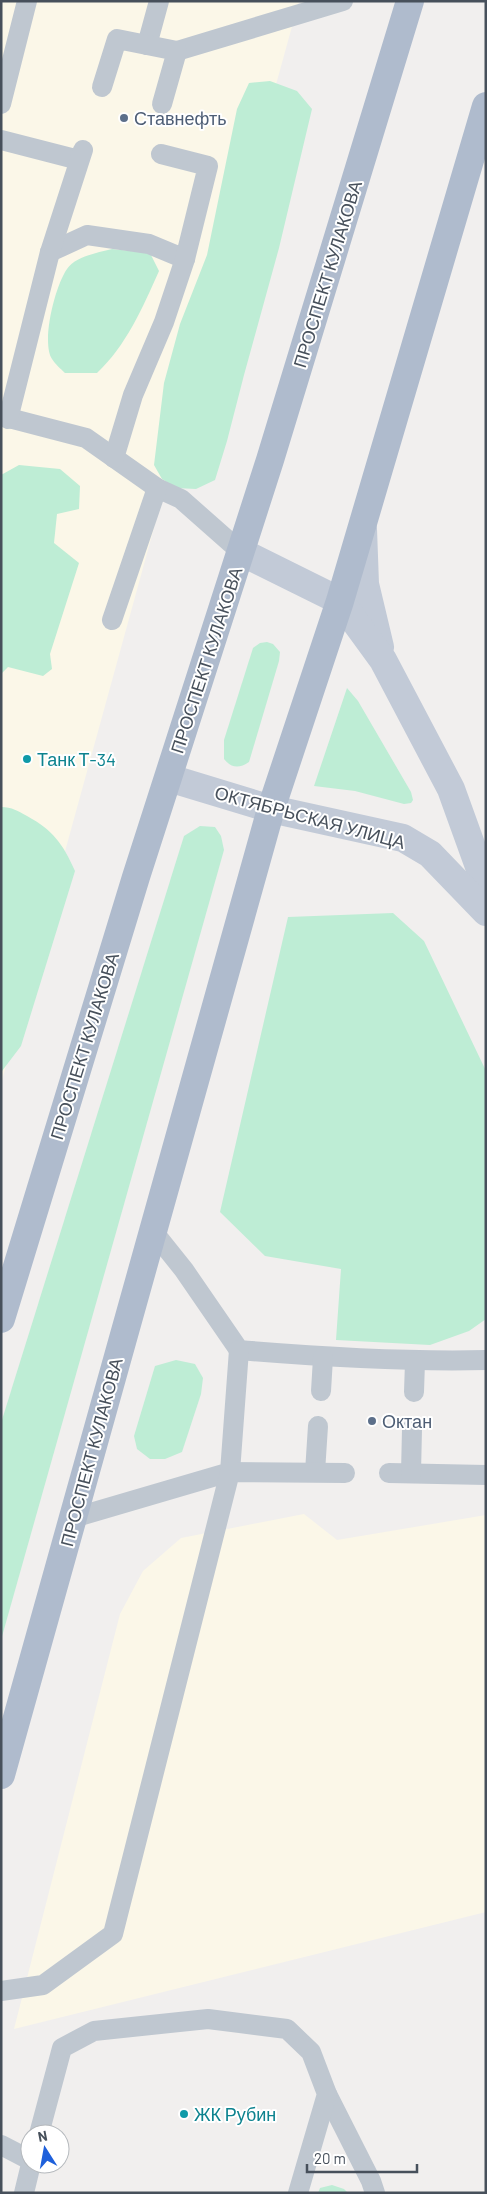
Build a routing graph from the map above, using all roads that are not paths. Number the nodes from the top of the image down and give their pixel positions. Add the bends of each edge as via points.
1 (27, 1) edge
2 (159, 1) edge
3 (342, 1) edge
4 (410, 1) edge
5 (147, 44) junction
6 (177, 51) junction
7 (102, 88) dead end
8 (1, 104) edge
9 (162, 104) dead end
10 (486, 106) edge
11 (1, 140) edge
12 (161, 154) dead end
13 (50, 252) junction
14 (185, 259) junction
15 (5, 417) edge
16 (114, 458) junction
17 (157, 488) junction
18 (363, 525) junction
19 (241, 552) junction
20 (340, 601) junction
21 (112, 620) dead end
22 (383, 660) junction
23 (169, 778) junction
24 (271, 810) junction
25 (486, 886) edge
26 (486, 912) edge
27 (152, 1230) junction
28 (1, 1319) edge
29 (239, 1350) junction
30 (323, 1358) junction
31 (486, 1360) edge
32 (415, 1362) junction
33 (321, 1391) dead end
34 (414, 1392) dead end
35 (318, 1426) dead end
36 (412, 1429) dead end
37 (230, 1472) junction
38 (315, 1472) junction
39 (345, 1473) dead end
40 (389, 1473) dead end
41 (411, 1473) junction
42 (486, 1475) edge
43 (73, 1518) junction
44 (1, 1775) edge
45 (1, 1991) edge
46 (327, 2094) junction
47 (42, 2124) edge
48 (1, 2145) edge
49 (20, 2155) edge
50 (29, 2174) edge
51 (24, 2193) edge
52 (298, 2193) edge
53 (375, 2193) edge

1 - 8 lane
2 - 5 lane
3 - 6 lane
4 - 19 main road, ПРОСПЕКТ КУЛАКОВА
5 - 6 lane
5 - 7 lane via 117,38
6 - 9 lane
10 - 18 main road, ПРОСПЕКТ КУЛАКОВА
11 - 13 lane via 81,155
12 - 14 lane via 208,166
13 - 14 lane via 87,235 150,244
13 - 15 lane
14 - 16 lane via 164,322 133,395
15 - 16 lane via 86,438
16 - 17 lane
17 - 19 lane via 181,499
17 - 21 lane
18 - 20 main road, ПРОСПЕКТ КУЛАКОВА
18 - 22 main road, ПРОСПЕКТ КУЛАКОВА via 365,584
19 - 20 main road
19 - 23 main road, ПРОСПЕКТ КУЛАКОВА
20 - 22 main road
20 - 24 main road, ПРОСПЕКТ КУЛАКОВА
22 - 25 main road via 452,789
23 - 24 main road, ОКТЯБРЬСКАЯ УЛИЦА
23 - 28 main road, ПРОСПЕКТ КУЛАКОВА
24 - 26 main road, ОКТЯБРЬСКАЯ УЛИЦА via 403,838 430,854
24 - 27 main road, ПРОСПЕКТ КУЛАКОВА
27 - 29 lane
27 - 43 main road, ПРОСПЕКТ КУЛАКОВА
29 - 30 lane
29 - 37 lane
30 - 32 lane
30 - 33 lane
31 - 32 lane
32 - 34 lane
35 - 38 lane
36 - 41 lane
37 - 38 lane
37 - 43 lane
37 - 45 lane via 113,1934 43,1985
38 - 39 lane
40 - 41 lane
41 - 42 lane
43 - 44 main road, ПРОСПЕКТ КУЛАКОВА
46 - 47 lane via 311,2052 287,2029 208,2019 94,2031 62,2048
46 - 52 lane
46 - 53 lane
48 - 49 lane
50 - 51 lane

